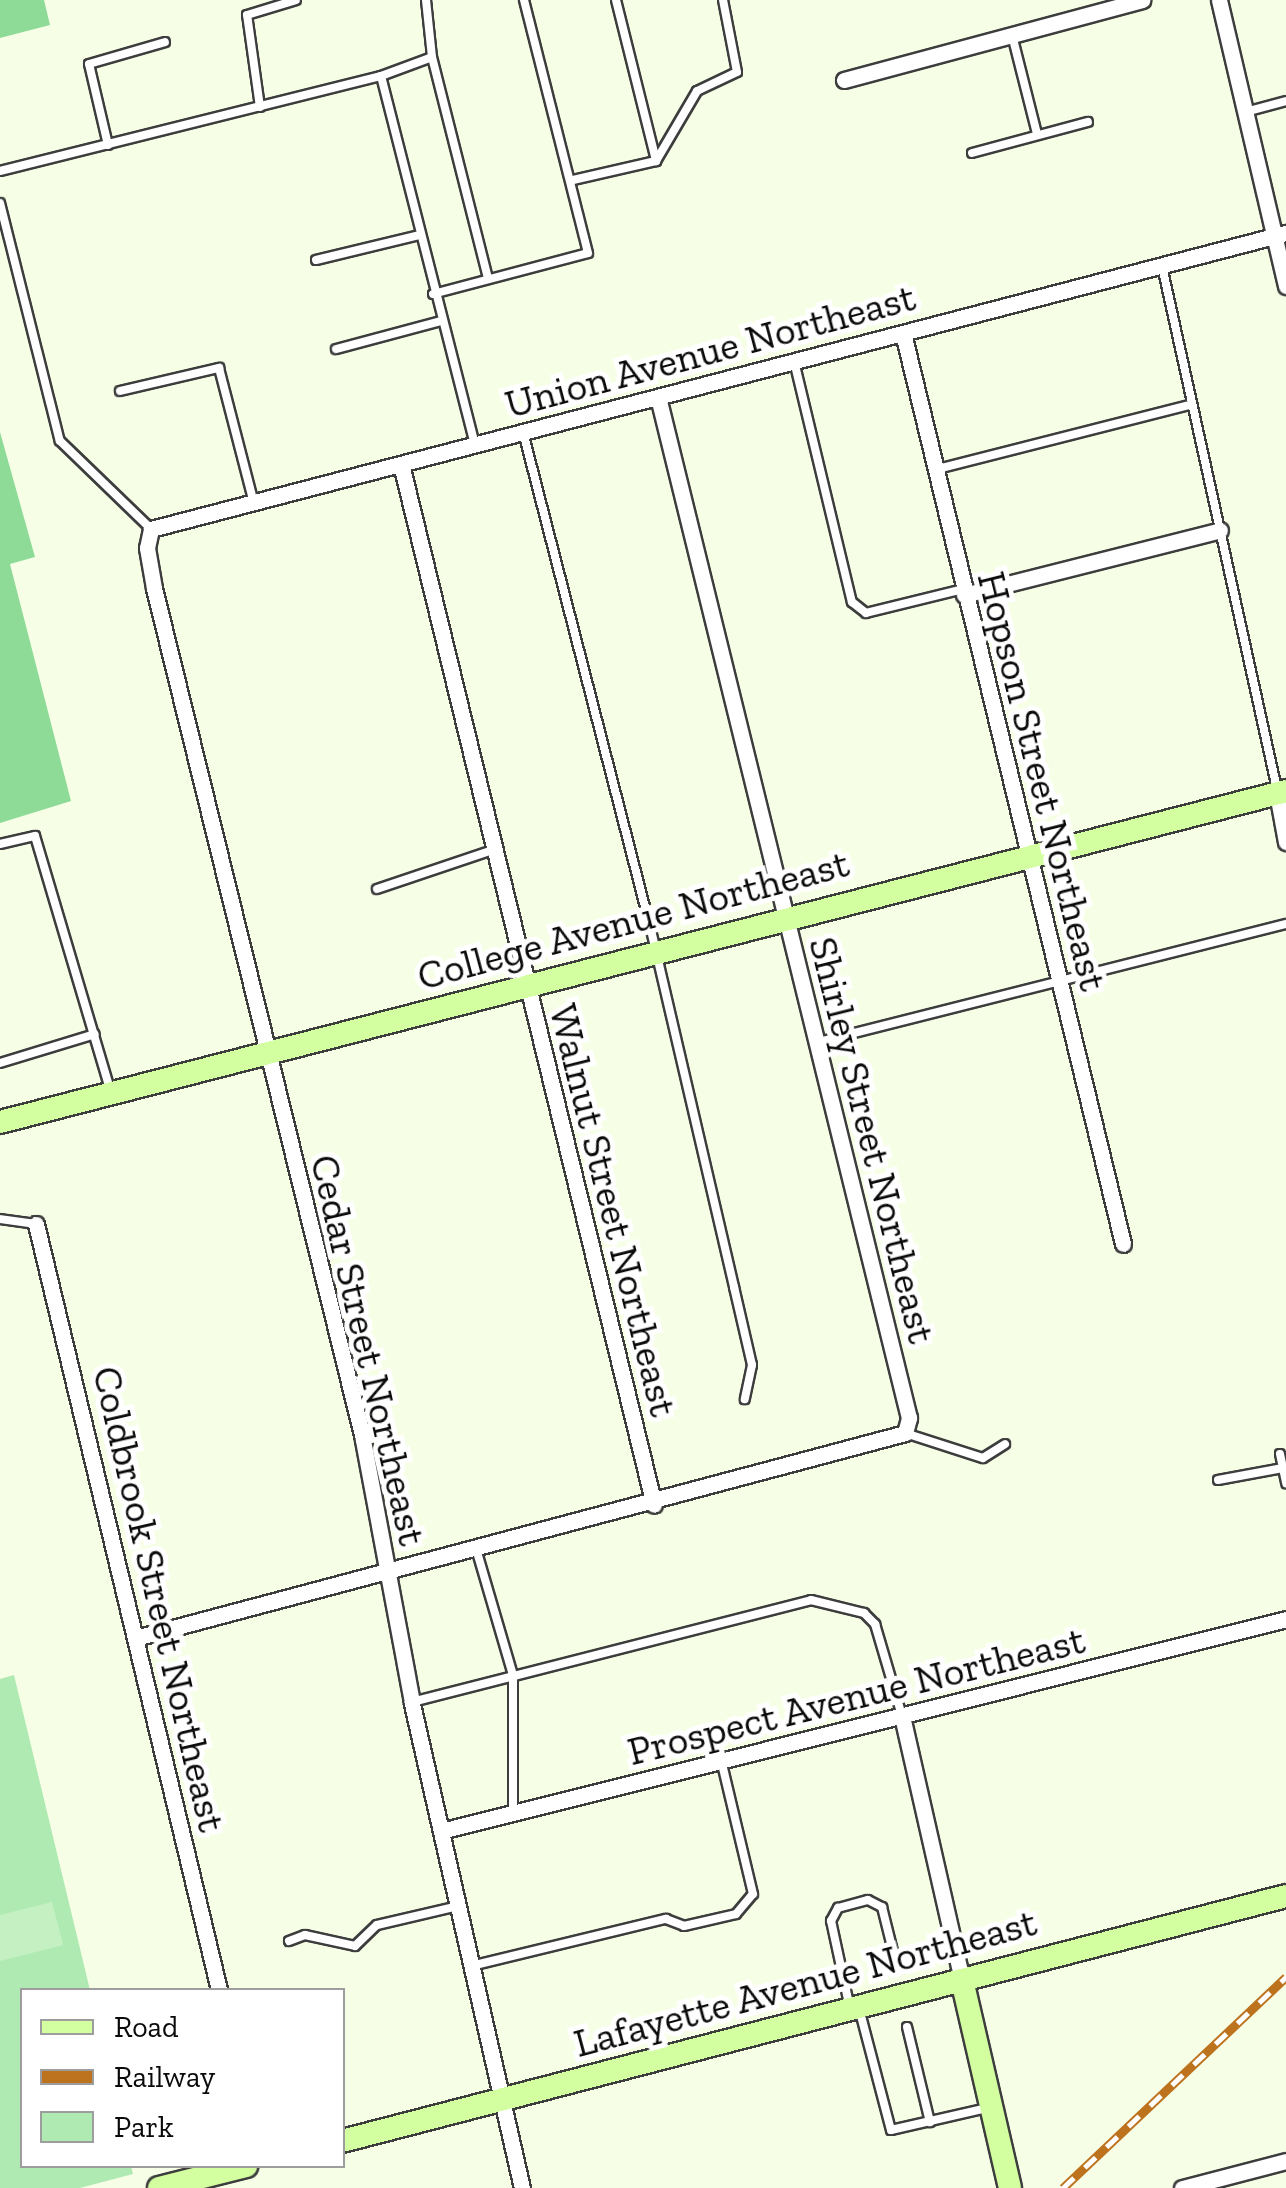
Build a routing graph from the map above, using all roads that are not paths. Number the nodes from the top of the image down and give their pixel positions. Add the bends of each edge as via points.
1 (296, 0) edge
2 (426, 0) edge
3 (524, 0) edge
4 (616, 0) edge
5 (723, 0) edge
6 (1142, 0) edge
7 (1219, 0) edge
8 (1012, 35) junction
9 (165, 42) dead end
10 (432, 57) junction
11 (382, 76) junction
12 (844, 80) dead end
13 (1286, 101) edge
14 (260, 107) junction
15 (1245, 112) junction
16 (1088, 122) dead end
17 (1037, 134) junction
18 (108, 144) junction
19 (972, 153) dead end
20 (656, 161) junction
21 (0, 171) edge
22 (573, 180) junction
23 (0, 203) edge
24 (419, 235) junction
25 (1280, 235) edge
26 (316, 260) dead end
27 (1162, 266) junction
28 (487, 275) junction
29 (1286, 286) edge
30 (433, 294) junction
31 (441, 321) junction
32 (902, 333) junction
33 (336, 349) dead end
34 (794, 361) junction
35 (120, 392) dead end
36 (658, 397) junction
37 (1192, 404) junction
38 (523, 432) junction
39 (474, 444) junction
40 (401, 464) junction
41 (934, 470) junction
42 (255, 504) junction
43 (151, 529) junction
44 (1220, 530) junction
45 (963, 592) junction
46 (1282, 792) edge
47 (1286, 842) edge
48 (0, 844) edge
49 (494, 850) junction
50 (1028, 852) junction
51 (377, 889) dead end
52 (784, 919) junction
53 (1286, 924) edge
54 (656, 952) junction
55 (1059, 980) junction
56 (526, 986) junction
57 (95, 1034) junction
58 (815, 1044) junction
59 (264, 1054) junction
60 (0, 1063) edge
61 (111, 1093) junction
62 (2, 1116) edge
63 (0, 1219) edge
64 (36, 1224) joint
65 (1123, 1244) dead end
66 (745, 1399) dead end
67 (905, 1433) junction
68 (1005, 1444) dead end
69 (1280, 1454) dead end
70 (1282, 1468) junction
71 (1218, 1480) dead end
72 (1286, 1483) edge
73 (654, 1505) junction
74 (477, 1552) junction
75 (388, 1576) junction
76 (1286, 1618) edge
77 (140, 1638) junction
78 (513, 1676) junction
79 (412, 1702) junction
80 (902, 1716) junction
81 (722, 1764) junction
82 (512, 1816) junction
83 (441, 1831) junction
84 (1286, 1896) edge
85 (458, 1906) junction
86 (290, 1941) dead end
87 (894, 1955) dead end
88 (472, 1966) junction
89 (962, 1980) junction
90 (219, 1988) edge
91 (854, 2007) junction
92 (907, 2027) dead end
93 (502, 2100) junction
94 (991, 2106) junction
95 (930, 2122) junction
96 (345, 2140) edge
97 (1286, 2161) edge
98 (238, 2168) edge
99 (159, 2188) edge
100 (522, 2188) edge
101 (1010, 2188) edge
102 (1182, 2188) edge

1 - 14 lane via 247,14
2 - 10 lane
3 - 22 lane
4 - 20 lane
5 - 20 lane via 737,72 697,92
6 - 8 street
7 - 15 street
8 - 12 street
8 - 17 lane
9 - 18 lane via 89,64
10 - 11 lane
10 - 28 lane
11 - 14 lane
11 - 24 lane
13 - 15 lane
14 - 18 lane
15 - 25 street
16 - 17 lane
17 - 19 lane
18 - 21 lane
20 - 22 lane
22 - 28 lane via 588,252
23 - 43 lane via 60,441
24 - 26 lane
24 - 30 lane
25 - 27 street, Union Avenue Northeast
25 - 29 street
27 - 32 street, Union Avenue Northeast
27 - 37 lane
28 - 30 lane
30 - 31 lane
31 - 33 lane
31 - 39 lane
32 - 34 street, Union Avenue Northeast
32 - 41 street, Hopson Street Northeast
34 - 36 street, Union Avenue Northeast
34 - 45 lane via 852,602 866,613
35 - 42 lane via 219,368
36 - 38 street, Union Avenue Northeast
36 - 52 street, Shirley Street Northeast
37 - 41 lane
37 - 44 lane
38 - 39 street, Union Avenue Northeast
38 - 54 lane
39 - 40 street, Union Avenue Northeast
40 - 42 street, Union Avenue Northeast
40 - 49 street, Walnut Street Northeast
41 - 45 street, Hopson Street Northeast
42 - 43 street, Union Avenue Northeast
43 - 59 street, Cedar Street Northeast via 146,548 154,588
44 - 45 street
44 - 46 lane
45 - 50 street, Hopson Street Northeast
46 - 47 street
46 - 50 main road, College Avenue Northeast
48 - 57 lane via 36,836
49 - 51 lane
49 - 56 street, Walnut Street Northeast
50 - 52 main road, College Avenue Northeast
50 - 55 street, Hopson Street Northeast
52 - 54 main road, College Avenue Northeast
52 - 58 street, Shirley Street Northeast
53 - 55 lane
54 - 56 main road, College Avenue Northeast
54 - 66 lane via 752,1365
55 - 58 lane
55 - 65 street, Hopson Street Northeast
56 - 59 main road, College Avenue Northeast
56 - 73 street, Walnut Street Northeast
57 - 60 lane
57 - 61 lane
58 - 67 street, Shirley Street Northeast via 909,1418
59 - 61 main road, College Avenue Northeast
59 - 75 street, Cedar Street Northeast via 362,1439
61 - 62 main road, College Avenue Northeast
63 - 64 lane
64 - 77 street, Coldbrook Street Northeast
67 - 68 lane via 983,1458
67 - 73 street
69 - 70 lane
70 - 71 lane
70 - 72 lane
73 - 74 street
74 - 75 street
74 - 78 lane
75 - 77 street
75 - 79 street, Cedar Street Northeast
76 - 80 street, Prospect Avenue Northeast
77 - 90 street, Coldbrook Street Northeast
78 - 79 lane
78 - 80 lane via 780,1606 832,1601 864,1612 880,1632
78 - 82 lane
79 - 83 street, Cedar Street Northeast
80 - 81 street, Prospect Avenue Northeast
80 - 89 street
81 - 82 street, Prospect Avenue Northeast
81 - 88 lane via 753,1894 736,1914 684,1926 666,1919
82 - 83 street, Prospect Avenue Northeast
83 - 85 street, Cedar Street Northeast
84 - 89 main road, Lafayette Avenue Northeast
85 - 86 lane via 377,1925 355,1946 305,1935
85 - 88 street, Cedar Street Northeast
87 - 91 lane via 882,1908 868,1900 838,1908 831,1921
88 - 93 street, Cedar Street Northeast
89 - 91 main road, Lafayette Avenue Northeast
89 - 94 main road
91 - 93 main road, Lafayette Avenue Northeast
91 - 95 lane via 891,2130
92 - 95 lane
93 - 96 main road, Lafayette Avenue Northeast
93 - 100 street, Cedar Street Northeast
94 - 95 lane
94 - 101 main road
97 - 102 street
98 - 99 main road

